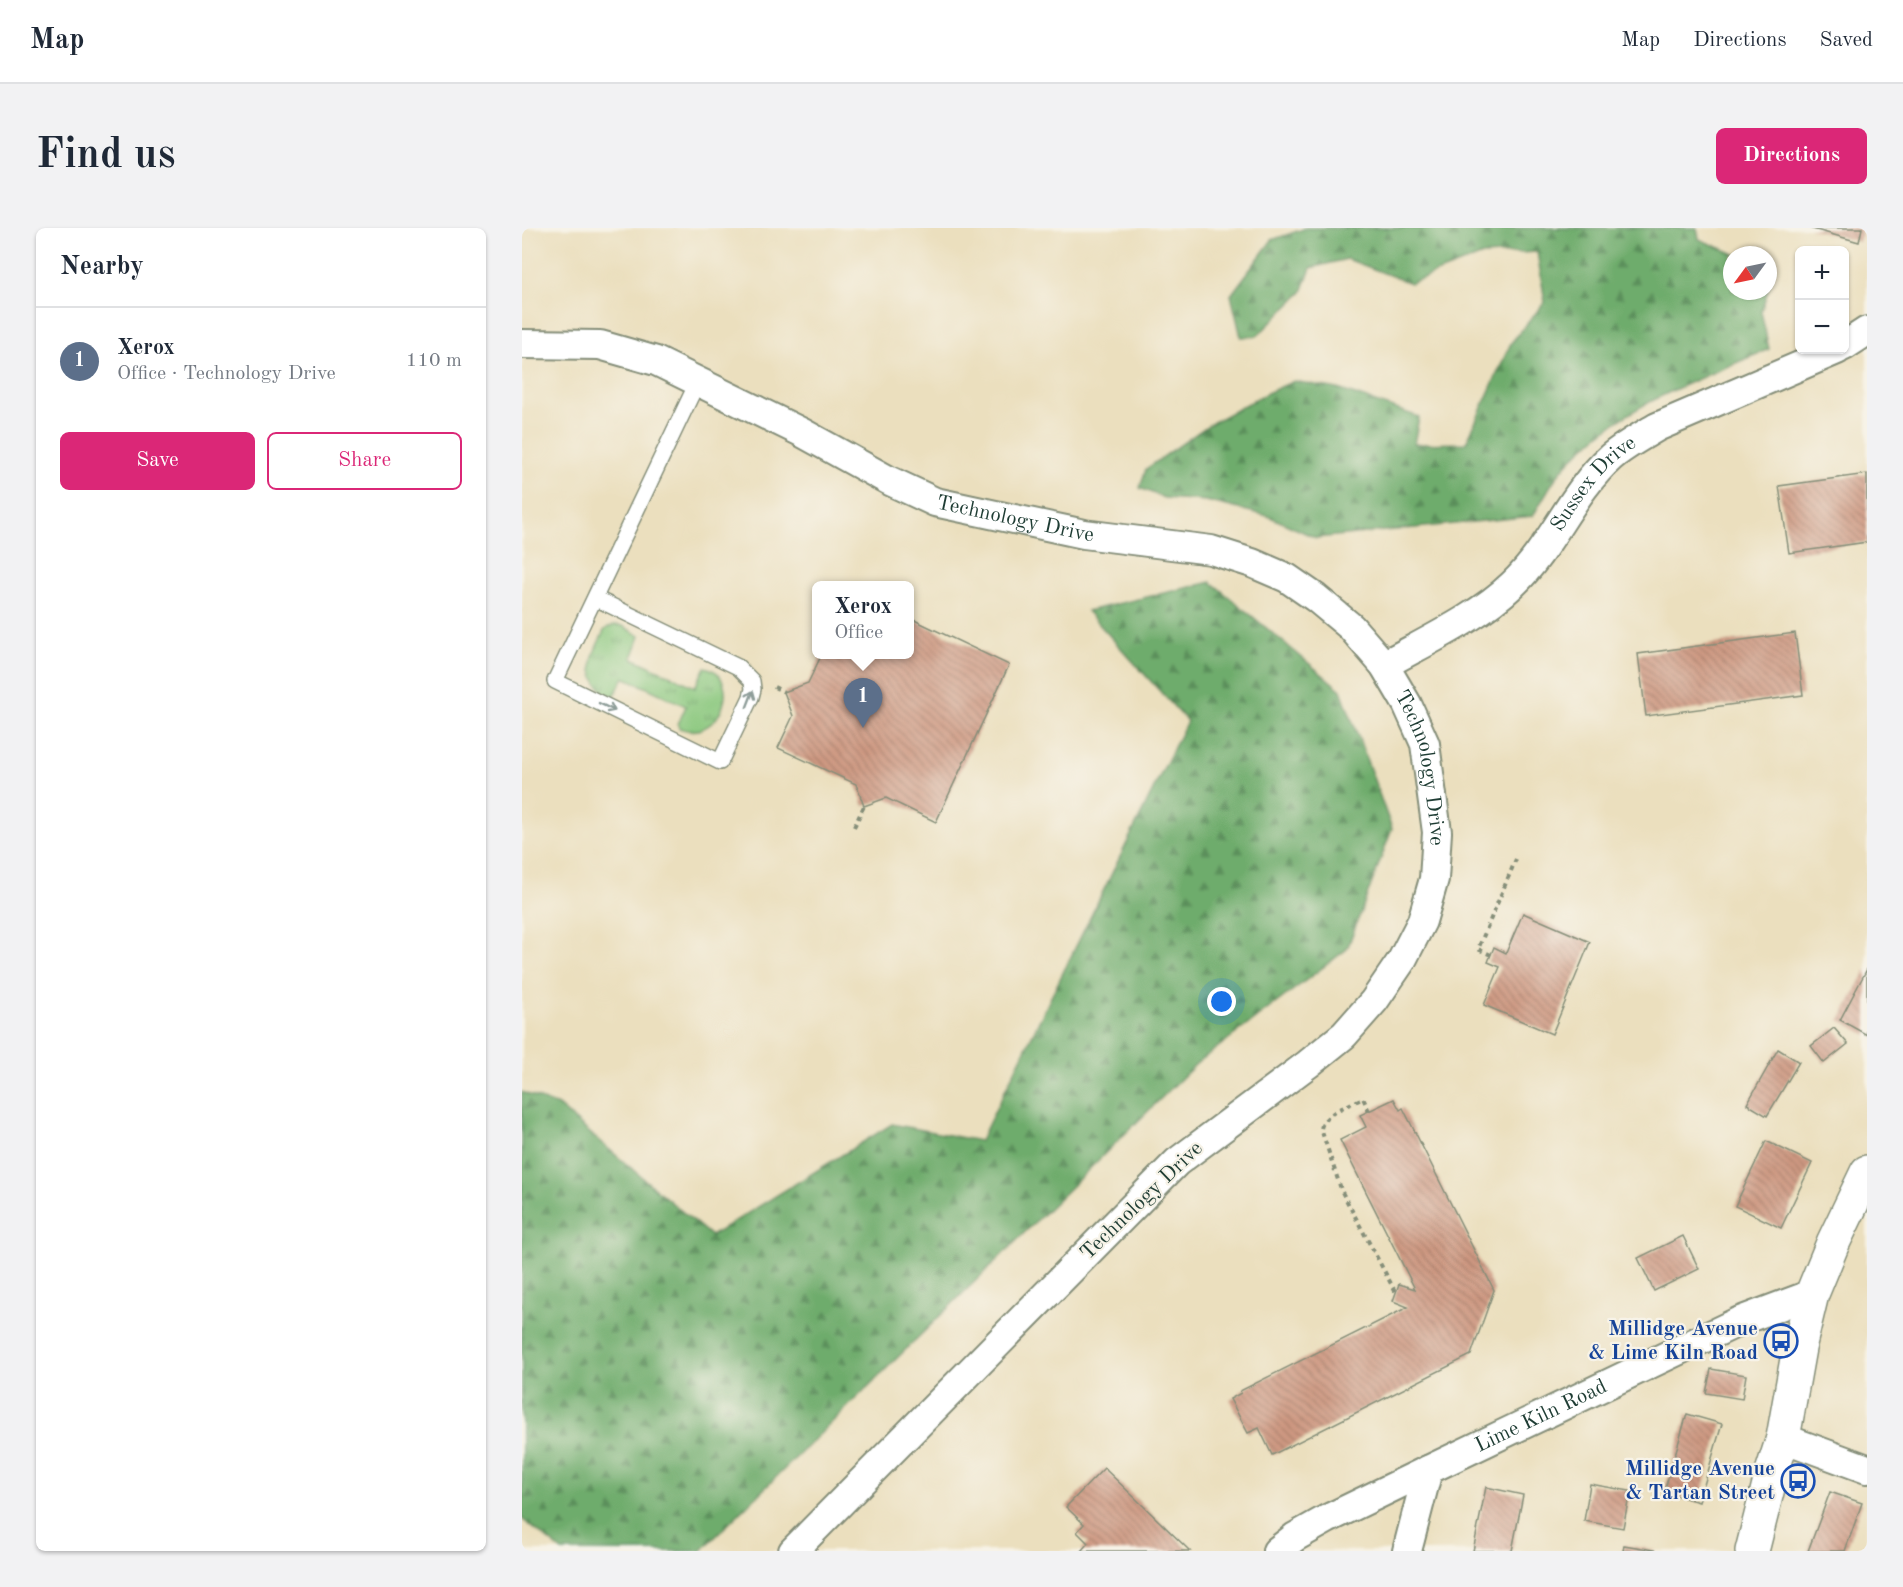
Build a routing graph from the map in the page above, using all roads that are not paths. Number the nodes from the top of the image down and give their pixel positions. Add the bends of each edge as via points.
1 (1867, 332) edge
2 (1849, 343) edge
3 (522, 344) edge
4 (1828, 354) edge
5 (698, 381) junction
6 (595, 598) junction
7 (1384, 666) junction
8 (1867, 1172) edge
9 (1812, 1294) junction
10 (1783, 1438) junction
11 (1867, 1469) edge
12 (1428, 1470) junction
13 (793, 1551) edge
14 (1277, 1551) edge
15 (1407, 1551) edge
16 (1752, 1551) edge

1 - 2 street
3 - 5 street, Technology Drive via 600,345 656,361
4 - 7 street, Sussex Drive via 1631,442 1590,480 1535,561 1512,585 1458,623
5 - 6 lane
5 - 7 street, Technology Drive via 935,502 1084,534 1211,550 1252,563 1287,578 1316,598 1351,627
6 -> 6 lane via 555,681 720,762 746,708 752,681 738,667
7 - 13 street, Technology Drive via 1425,744 1437,832 1434,879 1422,921 1402,960 1344,1035 1177,1162
8 - 9 street
9 - 10 street
9 - 12 street, Lime Kiln Road via 1740,1321
10 - 11 street
10 - 16 street
12 - 14 street, Lime Kiln Road via 1327,1519
12 - 15 street

